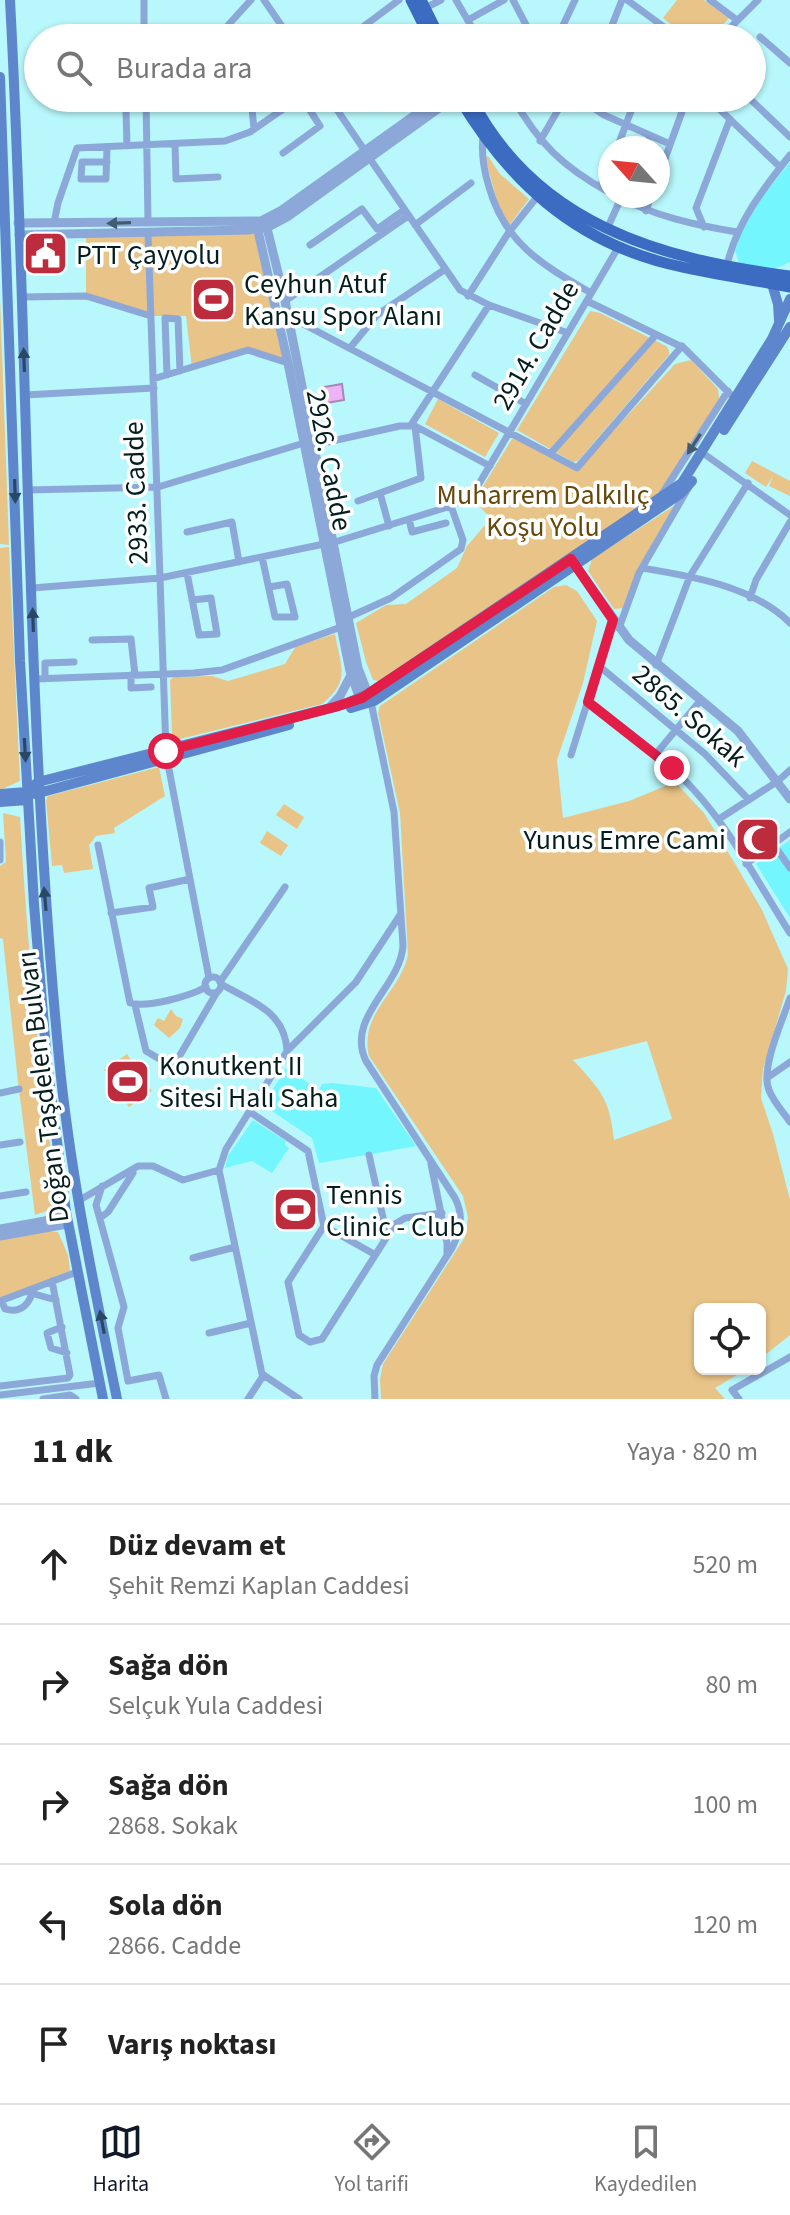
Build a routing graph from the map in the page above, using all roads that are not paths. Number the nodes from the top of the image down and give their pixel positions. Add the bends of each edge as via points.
1 (10, 0) edge
2 (144, 0) edge
3 (251, 0) edge
4 (264, 0) edge
5 (399, 0) edge
6 (411, 0) edge
7 (441, 0) edge
8 (456, 0) edge
9 (504, 0) edge
10 (513, 0) edge
11 (575, 0) edge
12 (624, 0) edge
13 (710, 0) edge
14 (758, 0) edge
15 (423, 4) edge
16 (468, 20) junction
17 (737, 20) junction
18 (144, 24) edge
19 (232, 24) edge
20 (280, 24) edge
21 (367, 24) edge
22 (423, 24) edge
23 (433, 24) edge
24 (470, 24) edge
25 (526, 24) edge
26 (564, 24) edge
27 (613, 24) edge
28 (660, 24) edge
29 (733, 24) edge
30 (766, 42) edge
31 (790, 63) edge
32 (0, 77) edge
33 (0, 88) edge
34 (126, 112) edge
35 (146, 112) edge
36 (252, 112) edge
37 (280, 112) edge
38 (310, 112) edge
39 (338, 112) edge
40 (421, 112) edge
41 (432, 112) edge
42 (468, 112) edge
43 (479, 112) edge
44 (522, 112) edge
45 (557, 112) edge
46 (600, 112) edge
47 (631, 112) edge
48 (682, 112) edge
49 (723, 112) edge
50 (764, 112) edge
51 (730, 119) junction
52 (626, 125) junction
53 (254, 129) junction
54 (622, 136) edge
55 (650, 136) edge
56 (483, 137) junction
57 (790, 137) edge
58 (540, 141) junction
59 (670, 144) edge
60 (175, 145) junction
61 (127, 146) junction
62 (147, 146) junction
63 (107, 147) junction
64 (283, 153) dead end
65 (367, 155) junction
66 (790, 155) edge
67 (107, 162) dead end
68 (780, 167) junction
69 (218, 177) dead end
70 (471, 183) dead end
71 (598, 186) edge
72 (537, 197) junction
73 (616, 208) edge
74 (640, 208) edge
75 (647, 208) edge
76 (646, 211) junction
77 (406, 213) junction
78 (148, 222) junction
79 (18, 223) junction
80 (54, 223) junction
81 (262, 225) junction
82 (415, 225) junction
83 (704, 227) junction
84 (607, 229) junction
85 (3, 230) edge
86 (509, 232) junction
87 (737, 232) junction
88 (148, 233) junction
89 (19, 235) junction
90 (310, 245) dead end
91 (619, 246) junction
92 (727, 265) junction
93 (444, 270) junction
94 (790, 276) edge
95 (772, 284) junction
96 (790, 287) edge
97 (468, 296) junction
98 (22, 297) junction
99 (589, 297) junction
100 (790, 299) edge
101 (285, 301) junction
102 (489, 305) junction
103 (151, 316) junction
104 (288, 316) junction
105 (568, 333) junction
106 (786, 333) edge
107 (655, 336) junction
108 (682, 346) junction
109 (350, 348) junction
110 (179, 355) junction
111 (166, 357) junction
112 (153, 359) junction
113 (288, 363) junction
114 (180, 371) junction
115 (167, 375) junction
116 (475, 375) dead end
117 (154, 384) junction
118 (434, 392) junction
119 (25, 395) junction
120 (732, 395) junction
121 (526, 404) junction
122 (413, 426) junction
123 (510, 431) junction
124 (309, 444) junction
125 (551, 453) junction
126 (707, 456) junction
127 (490, 466) junction
128 (748, 483) junction
129 (690, 485) junction
130 (157, 487) junction
131 (28, 490) junction
132 (380, 493) junction
133 (358, 501) dead end
134 (451, 506) junction
135 (790, 515) edge
136 (409, 519) junction
137 (790, 522) edge
138 (446, 523) dead end
139 (389, 526) junction
140 (187, 532) dead end
141 (330, 543) junction
142 (262, 557) junction
143 (239, 562) junction
144 (573, 562) junction
145 (642, 568) junction
146 (187, 573) junction
147 (690, 576) junction
148 (160, 578) junction
149 (269, 587) junction
150 (32, 588) junction
151 (750, 598) junction
152 (192, 600) junction
153 (349, 617) junction
154 (790, 623) edge
155 (616, 624) junction
156 (341, 627) junction
157 (92, 640) dead end
158 (74, 662) dead end
159 (656, 665) junction
160 (599, 666) junction
161 (164, 674) junction
162 (133, 675) junction
163 (351, 675) junction
164 (40, 679) junction
165 (151, 687) dead end
166 (366, 700) junction
167 (700, 701) junction
168 (588, 702) junction
169 (327, 709) junction
170 (676, 730) junction
171 (166, 755) junction
172 (571, 755) dead end
173 (655, 755) junction
174 (790, 770) edge
175 (778, 781) junction
176 (32, 791) junction
177 (0, 794) edge
178 (790, 799) edge
179 (749, 800) junction
180 (0, 802) edge
181 (719, 819) junction
182 (790, 832) edge
183 (0, 842) edge
184 (98, 845) dead end
185 (774, 845) junction
186 (1, 859) edge
187 (746, 864) junction
188 (790, 868) edge
189 (190, 879) junction
190 (285, 887) dead end
191 (111, 913) junction
192 (401, 913) junction
193 (790, 933) edge
194 (209, 978) junction
195 (219, 986) junction
196 (206, 987) junction
197 (790, 998) edge
198 (135, 1005) junction
199 (785, 1015) junction
200 (790, 1023) edge
201 (287, 1051) junction
202 (790, 1062) edge
203 (767, 1078) junction
204 (19, 1089) dead end
205 (0, 1093) edge
206 (250, 1112) junction
207 (790, 1122) edge
208 (20, 1142) dead end
209 (0, 1145) edge
210 (369, 1155) dead end
211 (429, 1158) junction
212 (219, 1170) junction
213 (133, 1173) dead end
214 (102, 1186) junction
215 (26, 1192) dead end
216 (0, 1196) edge
217 (78, 1201) junction
218 (97, 1208) junction
219 (66, 1212) junction
220 (442, 1213) junction
221 (100, 1218) junction
222 (81, 1219) junction
223 (67, 1224) junction
224 (324, 1226) junction
225 (0, 1229) edge
226 (389, 1231) junction
227 (0, 1236) edge
228 (235, 1247) junction
229 (374, 1254) junction
230 (446, 1257) junction
231 (193, 1258) dead end
232 (77, 1272) junction
233 (52, 1281) junction
234 (22, 1291) junction
235 (32, 1294) junction
236 (56, 1300) junction
237 (1, 1302) edge
238 (251, 1323) junction
239 (62, 1327) junction
240 (209, 1333) dead end
241 (67, 1353) junction
242 (789, 1360) edge
243 (263, 1376) junction
244 (100, 1383) junction
245 (0, 1386) edge
246 (0, 1395) edge
247 (43, 1399) edge
248 (76, 1399) edge
249 (103, 1399) edge
250 (117, 1399) edge
251 (166, 1399) edge
252 (248, 1399) edge
253 (299, 1399) edge
254 (375, 1399) edge
255 (739, 1399) edge

1 - 79 main road, Doğan Taşdelen Bulvarı
2 - 18 street
3 - 19 street
4 - 20 street
5 - 21 street
6 - 22 main road
7 - 15 street
8 - 16 street
9 - 16 street
10 - 25 street
11 - 26 street
12 - 27 street
12 - 28 street
13 - 17 street
14 - 17 street
15 - 23 main road
16 - 24 street
17 - 29 street
30 - 31 street
32 - 33 main road, Doğan Taşdelen Bulvarı
33 - 85 main road, Doğan Taşdelen Bulvarı
34 - 61 street
35 - 62 street
36 - 53 street
37 - 53 street
38 - 64 street via 320,126
39 - 65 street
40 - 65 street
41 - 65 street
42 - 56 main road
43 - 84 main road via 521,170 556,199
44 - 58 street
45 - 58 street
46 - 52 street
47 - 52 street
48 - 59 street
49 - 51 street
50 - 57 street
51 - 68 street
51 - 83 street via 696,208
52 - 54 street
52 - 55 street
53 - 60 street via 225,141
56 - 72 main road
56 - 86 street via 489,189
58 - 71 street
60 - 62 street
60 - 69 street via 176,179
61 - 62 street
61 - 63 street
62 - 78 street
63 - 67 street
63 - 80 street via 74,151
65 - 77 street
65 - 81 street
66 - 68 street
68 - 87 street
70 - 82 street
72 - 86 street
72 - 91 main road
73 - 84 street
74 - 76 street
75 - 76 street
76 - 83 street
77 - 82 street
77 - 90 street via 377,229 362,209
77 - 101 street
78 -> 80 street
78 - 81 street
78 - 88 street
79 - 80 street
79 - 89 main road, Doğan Taşdelen Bulvarı
81 - 88 street
81 - 101 street, 2926. Cadde
81 - 113 street, 2926. Cadde
82 - 93 street
83 - 87 street
84 - 92 main road via 661,252
85 -> 176 main road, Doğan Taşdelen Bulvarı
86 - 97 street
86 - 99 street via 543,265
87 - 92 street
88 - 89 street
88 - 103 street, 2933. Cadde
89 - 98 main road, Doğan Taşdelen Bulvarı
91 - 95 main road via 668,264
91 - 99 street, 2914. Cadde
92 - 94 main road
93 - 97 street
93 - 109 street via 377,315
95 - 96 main road
95 - 106 main road
97 - 102 street
98 - 103 street via 86,296
119 -> 98 main road, Doğan Taşdelen Bulvarı
99 - 105 street, 2914. Cadde
99 - 107 street
100 - 106 main road
101 - 104 street, 2926. Cadde
102 - 105 street
102 - 118 street
103 - 112 street, 2933. Cadde
104 - 109 street
104 - 124 street, 2926. Cadde
105 - 121 street, 2914. Cadde
106 - 120 main road
106 - 126 main road
107 - 108 street
107 - 125 street
108 - 120 street
108 - 125 street via 577,468
109 - 118 street
110 - 111 street
110 - 111 street via 178,319 165,318
110 - 114 street
111 - 112 street
111 - 115 street
112 - 117 street, 2933. Cadde
113 - 114 street via 248,350
113 - 124 street, 2926. Cadde
114 - 115 street
115 - 117 street
116 - 121 street
117 - 119 street
117 - 130 street, 2933. Cadde
118 - 122 street
118 - 123 street
119 - 131 main road, Doğan Taşdelen Bulvarı
120 -> 144 main road via 686,479
121 - 123 street, 2914. Cadde
122 - 124 street
122 - 127 street
122 - 132 street via 421,478
123 - 125 street
123 - 127 street, 2914. Cadde
124 - 130 street
124 - 141 street, 2926. Cadde
126 - 128 street
126 - 129 main road
127 - 134 street, 2914. Cadde via 473,494
128 - 135 street
128 - 147 street
129 - 144 main road
129 - 145 street
130 - 131 street
130 - 148 street, 2933. Cadde
131 - 150 main road, Doğan Taşdelen Bulvarı
132 - 133 street
132 - 139 street
134 - 136 street
134 - 153 street via 461,549 391,598
136 - 138 street via 412,532
136 - 139 street
137 - 151 street
139 - 141 street
140 - 143 street via 232,522
141 - 142 street
141 - 153 street, 2926. Cadde
141 - 156 street, 2926. Cadde
142 - 143 street
142 - 149 street
143 - 146 street
144 - 155 street
144 - 166 main road
145 - 147 street
145 - 155 street
146 - 148 street
146 - 152 street
147 - 151 street
147 - 159 street
148 - 150 street
148 - 161 street, 2933. Cadde
149 - 149 street via 275,617 295,617 287,584
164 -> 150 main road, Doğan Taşdelen Bulvarı
151 - 154 street
152 - 152 street via 199,635 217,634 211,598
153 - 166 street, 2926. Cadde
155 - 159 street
155 - 160 street
156 - 161 street via 222,670
156 - 163 street, 2926. Cadde
157 - 162 street via 131,639
158 - 164 street via 45,663
159 - 167 street
160 - 168 street
160 - 170 street, 2865. Sokak
161 - 162 street
161 - 171 street, 2933. Cadde
162 - 164 street
162 - 165 street via 131,688
163 - 166 street, 2926. Cadde
163 - 169 street
164 - 176 main road, Doğan Taşdelen Bulvarı
166 - 169 main road
166 - 171 main road
166 - 192 street via 377,723 394,812
167 - 170 street
167 - 175 street via 738,731
168 - 172 street
168 - 173 street
169 - 171 main road
170 - 173 street
170 - 179 street, 2865. Sokak
171 - 176 main road
171 - 189 street, 2933. Cadde
173 - 181 street
174 - 175 street
175 - 178 street
175 - 179 street
176 - 177 main road
176 - 180 main road
217 -> 176 main road, Doğan Taşdelen Bulvarı
176 - 219 main road, Doğan Taşdelen Bulvarı via 46,1050
179 - 181 street
181 - 187 street
182 - 185 street
183 - 186 street
184 - 191 street
185 - 187 street
185 - 188 street
187 - 193 street
189 - 191 street via 149,888 153,907
189 - 194 street, 2933. Cadde
190 - 195 street
191 - 198 street via 130,1003
192 - 201 street via 356,982
192 - 211 street via 401,958 364,1025 361,1046
194 - 195 street via 217,978
194 - 196 street
195 - 196 street via 212,992
195 - 198 street via 173,1067 146,1051
195 - 201 street via 276,1017
196 - 198 street via 191,995
197 - 199 street
199 - 200 street
199 - 203 street
201 - 206 street
202 - 203 street
203 - 207 street
204 - 205 street
206 - 212 street
206 - 224 street via 308,1150
208 - 209 street
210 - 226 street
211 - 220 street
211 - 230 street via 461,1214 460,1231
212 - 214 street via 183,1180 141,1166
212 - 228 street
213 - 221 street
214 - 217 street
214 - 218 street
215 - 216 street
217 - 219 main road
217 - 222 main road, Doğan Taşdelen Bulvarı
218 - 221 street
218 - 222 street
219 - 223 main road, Doğan Taşdelen Bulvarı
219 - 225 street
220 - 226 street via 401,1220
220 - 230 street
221 - 251 street via 124,1307 118,1329 128,1381 158,1375
222 - 223 main road
250 -> 222 main road, Doğan Taşdelen Bulvarı
223 - 227 street
223 - 232 main road, Doğan Taşdelen Bulvarı
224 - 229 street
224 - 229 street via 288,1282 304,1340 322,1339
226 - 229 street
228 - 231 street
228 - 238 street
230 - 254 street via 379,1361
232 - 233 street
232 - 244 main road, Doğan Taşdelen Bulvarı
233 - 234 street
233 - 236 street
234 - 235 street
234 - 237 street
235 - 236 street
235 - 237 street via 18,1310 5,1309
236 - 239 street
238 - 240 street
238 - 243 street
239 - 241 street
239 - 241 street via 47,1333 51,1348
241 - 245 street via 68,1378
242 - 255 street via 732,1390
243 - 252 street
243 - 253 street
244 - 246 street
244 - 249 main road, Doğan Taşdelen Bulvarı
247 - 248 street

